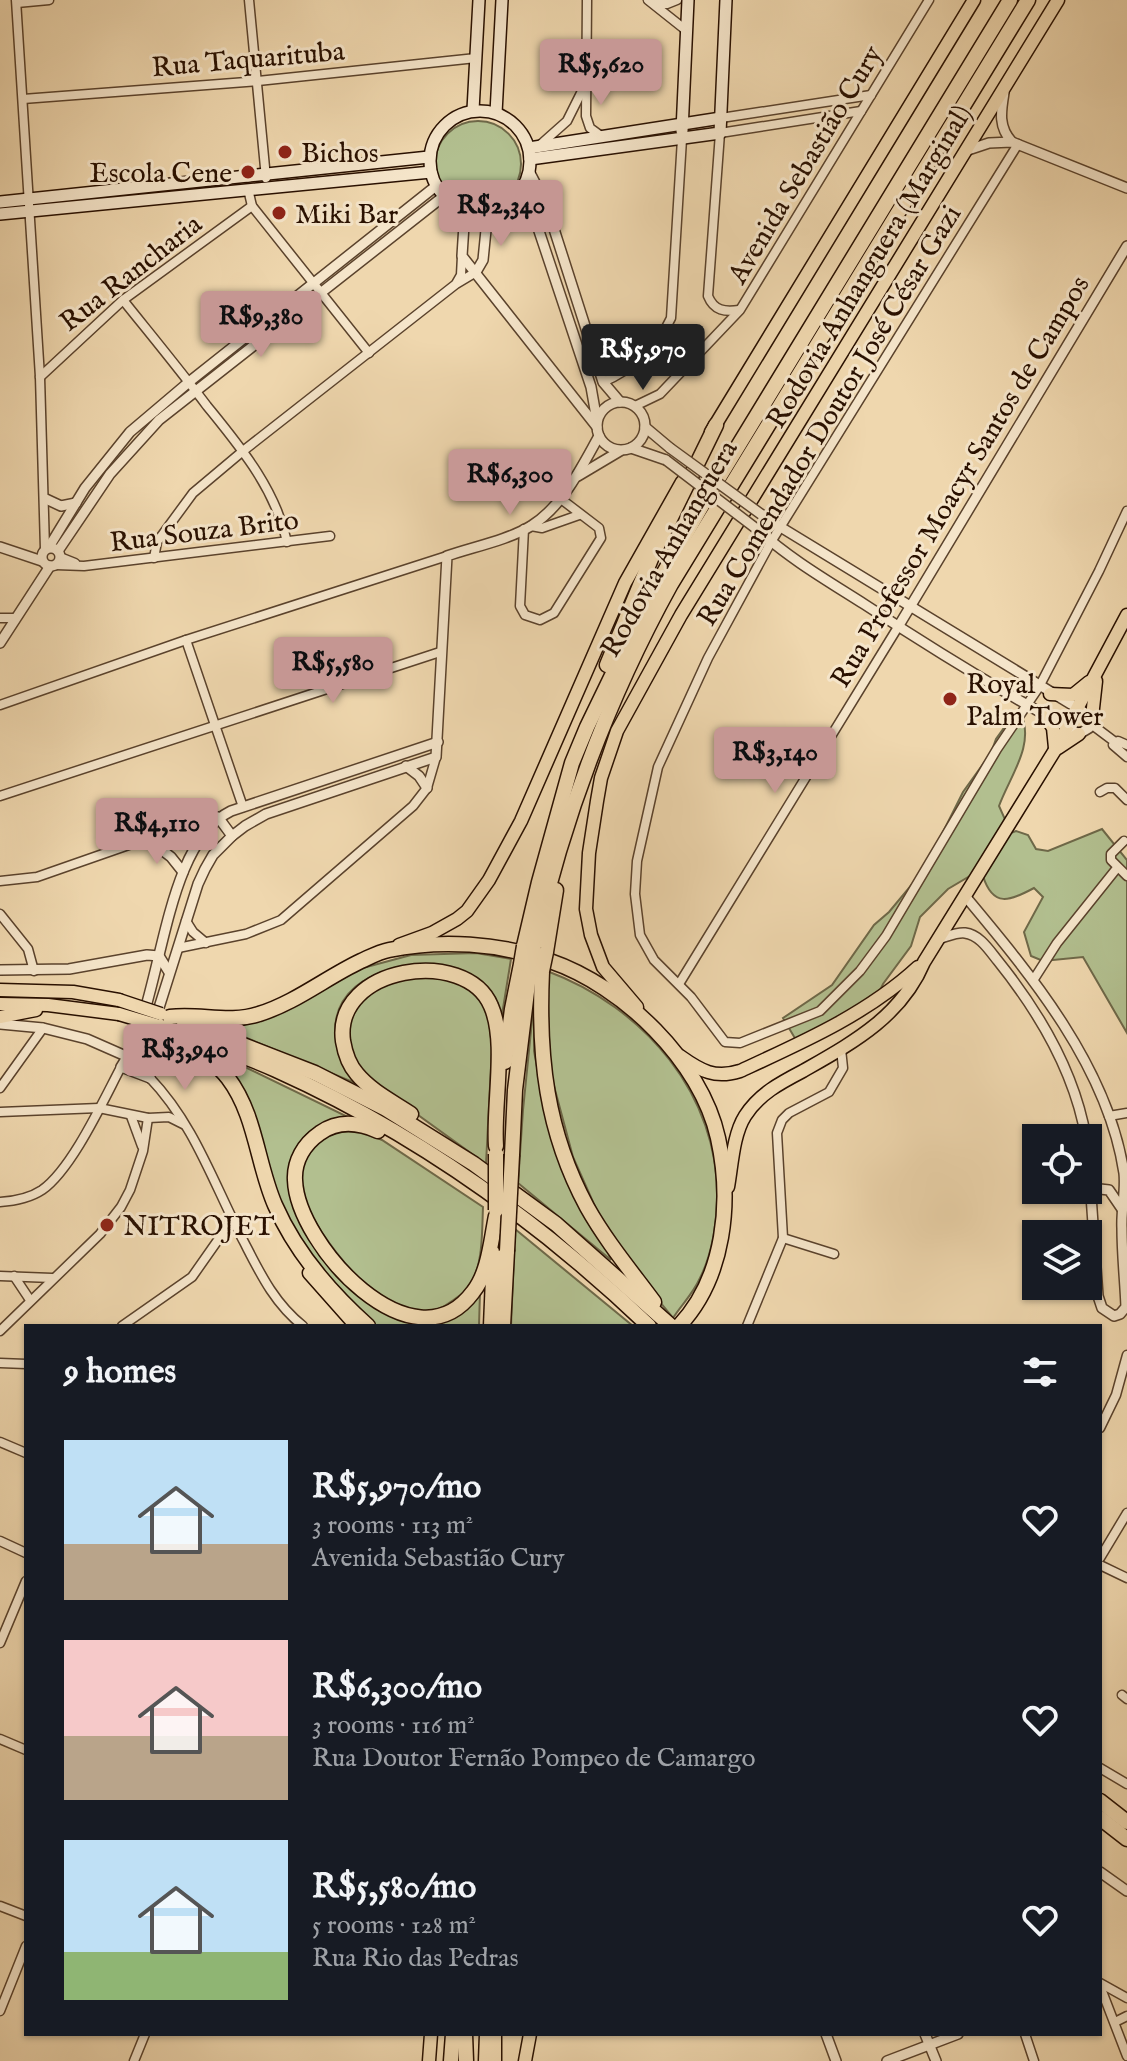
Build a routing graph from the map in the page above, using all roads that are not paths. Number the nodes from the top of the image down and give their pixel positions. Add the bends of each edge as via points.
1 (49, 0) edge
2 (249, 0) edge
3 (479, 0) edge
4 (502, 0) edge
5 (587, 0) edge
6 (677, 0) edge
7 (688, 0) edge
8 (726, 0) edge
9 (929, 0) edge
10 (974, 0) edge
11 (1010, 0) edge
12 (1028, 0) edge
13 (1058, 0) edge
14 (16, 2) edge
15 (651, 2) edge
16 (687, 31) junction
17 (476, 58) junction
18 (258, 81) junction
19 (584, 86) junction
20 (1005, 87) junction
21 (871, 95) junction
22 (23, 99) junction
23 (473, 110) junction
24 (861, 111) junction
25 (496, 113) junction
26 (721, 118) junction
27 (682, 124) junction
28 (720, 133) junction
29 (601, 136) junction
30 (682, 139) junction
31 (1015, 143) junction
32 (968, 150) junction
33 (532, 156) junction
34 (429, 157) junction
35 (431, 172) junction
36 (265, 173) junction
37 (267, 187) junction
38 (1127, 188) edge
39 (248, 189) junction
40 (440, 191) junction
41 (0, 202) edge
42 (510, 202) junction
43 (28, 205) junction
44 (252, 206) junction
45 (465, 209) junction
46 (488, 210) junction
47 (0, 214) edge
48 (1127, 246) edge
49 (462, 256) junction
50 (476, 272) junction
51 (456, 284) junction
52 (316, 288) junction
53 (123, 300) junction
54 (740, 310) junction
55 (369, 353) junction
56 (40, 377) junction
57 (603, 382) junction
58 (192, 386) junction
59 (620, 402) junction
60 (635, 406) junction
61 (716, 425) junction
62 (645, 427) junction
63 (597, 428) junction
64 (631, 448) junction
65 (243, 451) junction
66 (620, 451) junction
67 (576, 478) junction
68 (46, 499) junction
69 (561, 499) junction
70 (76, 503) junction
71 (1127, 511) edge
72 (579, 515) junction
73 (72, 519) junction
74 (528, 527) junction
75 (780, 528) junction
76 (330, 536) dead end
77 (287, 542) junction
78 (771, 542) junction
79 (0, 547) edge
80 (447, 556) junction
81 (49, 557) junction
82 (154, 558) junction
83 (909, 608) junction
84 (1127, 615) edge
85 (0, 618) edge
86 (15, 618) junction
87 (898, 627) junction
88 (186, 640) junction
89 (0, 643) edge
90 (440, 652) junction
91 (1097, 674) junction
92 (1045, 690) junction
93 (0, 705) edge
94 (1028, 705) junction
95 (1077, 709) junction
96 (1044, 714) junction
97 (1092, 721) junction
98 (213, 725) junction
99 (587, 727) junction
100 (1066, 727) junction
101 (1079, 734) junction
102 (438, 742) junction
103 (1115, 742) junction
104 (1127, 745) edge
105 (1055, 750) junction
106 (436, 757) junction
107 (1127, 757) edge
108 (406, 766) junction
109 (427, 788) junction
110 (1100, 792) dead end
111 (0, 796) edge
112 (1127, 800) edge
113 (243, 807) junction
114 (218, 817) junction
115 (232, 836) junction
116 (149, 840) junction
117 (1124, 841) dead end
118 (1117, 868) junction
119 (183, 872) junction
120 (1127, 876) edge
121 (0, 883) edge
122 (965, 896) junction
123 (0, 905) edge
124 (0, 914) edge
125 (186, 921) junction
126 (8, 922) junction
127 (941, 938) junction
128 (206, 943) junction
129 (178, 948) junction
130 (535, 948) junction
131 (384, 950) junction
132 (159, 956) junction
133 (924, 962) junction
134 (531, 967) junction
135 (0, 970) edge
136 (34, 971) junction
137 (169, 972) junction
138 (1034, 979) junction
139 (0, 982) edge
140 (679, 984) junction
141 (0, 990) edge
142 (73, 992) junction
143 (0, 1004) edge
144 (75, 1009) junction
145 (0, 1017) edge
146 (844, 1020) junction
147 (163, 1021) junction
148 (0, 1024) edge
149 (43, 1028) junction
150 (656, 1031) junction
151 (846, 1046) junction
152 (145, 1052) junction
153 (679, 1055) junction
154 (128, 1057) junction
155 (121, 1067) junction
156 (150, 1078) junction
157 (0, 1088) edge
158 (166, 1095) junction
159 (105, 1096) junction
160 (99, 1108) junction
161 (112, 1111) junction
162 (0, 1112) edge
163 (1127, 1113) edge
164 (131, 1116) junction
165 (1109, 1116) junction
166 (152, 1118) junction
167 (1083, 1124) edge
168 (190, 1130) junction
169 (496, 1150) junction
170 (143, 1151) junction
171 (474, 1164) junction
172 (453, 1170) junction
173 (1126, 1176) edge
174 (1102, 1189) edge
175 (0, 1202) edge
176 (725, 1202) junction
177 (1092, 1204) edge
178 (275, 1207) junction
179 (1122, 1209) junction
180 (496, 1213) junction
181 (232, 1220) junction
182 (1124, 1226) edge
183 (783, 1238) junction
184 (834, 1254) dead end
185 (0, 1276) edge
186 (14, 1276) junction
187 (52, 1278) junction
188 (30, 1300) junction
189 (1126, 1309) edge
190 (295, 1319) junction
191 (125, 1324) edge
192 (288, 1324) edge
193 (301, 1324) edge
194 (354, 1324) edge
195 (366, 1324) edge
196 (491, 1324) edge
197 (503, 1324) edge
198 (647, 1324) edge
199 (675, 1324) edge
200 (675, 1324) edge
201 (677, 1324) edge
202 (748, 1324) edge
203 (0, 1331) edge
204 (1127, 1355) edge
205 (0, 1363) edge
206 (24, 1364) edge
207 (1102, 1424) edge
208 (0, 1442) edge
209 (24, 1452) edge
210 (1127, 1513) edge
211 (0, 1541) edge
212 (24, 1552) edge
213 (1102, 1555) edge
214 (1102, 1566) edge
215 (1127, 1578) edge
216 (24, 1586) edge
217 (0, 1643) edge
218 (0, 1739) edge
219 (24, 1749) edge
220 (1102, 1769) edge
221 (1127, 1771) edge
222 (1123, 1782) edge
223 (1102, 1803) edge
224 (1102, 1820) edge
225 (1127, 1822) edge
226 (1127, 1839) edge
227 (1102, 1873) edge
228 (1127, 1891) edge
229 (0, 1906) edge
230 (24, 1915) edge
231 (24, 1951) edge
232 (1102, 1985) edge
233 (1102, 1989) edge
234 (1127, 1998) edge
235 (0, 2011) edge
236 (1127, 2016) edge
237 (1115, 2022) junction
238 (144, 2036) edge
239 (431, 2036) edge
240 (453, 2036) edge
241 (464, 2036) edge
242 (486, 2036) edge
243 (495, 2036) edge
244 (530, 2036) edge
245 (827, 2036) edge
246 (926, 2036) edge
247 (953, 2036) edge
248 (1026, 2036) edge
249 (930, 2045) junction
250 (1127, 2056) edge
251 (134, 2061) edge
252 (429, 2061) edge
253 (451, 2061) edge
254 (464, 2061) edge
255 (485, 2061) edge
256 (495, 2061) edge
257 (527, 2061) edge
258 (836, 2061) edge
259 (887, 2061) edge
260 (936, 2061) edge
261 (1034, 2061) edge

1 - 14 street
2 - 18 street
3 - 17 main road
4 - 25 main road
5 - 19 street
6 - 15 street
7 - 16 main road
8 - 26 main road
9 - 21 street, Avenida Sebastião Cury
10 - 61 main road, Rodovia Anhanguera (Marginal)
11 - 99 highway, Rodovia Anhanguera via 701,507
12 - 130 highway, Rodovia Anhanguera via 671,584 629,665 567,822
13 - 20 main road, Rodovia Anhanguera (Marginal)
14 - 22 street
15 - 16 street
16 - 27 main road
17 - 18 street, Rua Taquarituba
17 - 23 main road
18 - 22 street, Rua Taquarituba
18 - 36 street
19 - 29 street via 587,122
19 - 33 street via 567,121
20 - 31 street via 1001,120
20 - 32 main road, Rodovia Anhanguera (Marginal)
21 - 24 street, Avenida Sebastião Cury
21 - 26 street
22 - 43 street
23 - 25 main road
23 - 34 main road via 443,126
24 - 28 street
24 - 54 street, Avenida Sebastião Cury
25 - 33 main road via 522,133
26 - 27 main road
26 - 28 main road
27 - 29 main road
27 - 30 main road
28 - 30 main road
28 - 54 street via 708,296 716,308
29 - 33 main road
30 - 33 main road
30 - 57 street via 671,318 632,365
31 - 32 street
31 - 38 street
31 - 75 street, Rua Comendador Doutor José César Gazi
32 - 150 main road, Rodovia Anhanguera (Marginal) via 681,615 628,707 608,756 589,853 588,922 610,978
33 - 42 main road via 525,184
33 - 57 street
34 - 35 main road
34 - 36 main road
35 - 37 main road
35 - 40 main road
36 - 37 street
36 - 43 main road
37 - 39 main road
39 - 43 main road
39 - 44 street
40 - 45 main road
40 - 52 street
41 - 43 main road
42 - 46 main road
42 - 63 street via 531,207 591,387
43 - 47 main road
43 - 56 street
44 - 52 street
44 - 53 street, Rua Rancharia
45 - 46 main road
45 - 49 street
46 - 50 street via 483,260
48 - 83 street, Rua Professor Moacyr Santos de Campos
49 - 50 street
49 - 51 street
50 - 51 street
50 - 63 street
51 - 55 street
52 - 55 street
52 - 58 street
53 - 56 street, Rua Rancharia
53 - 58 street
54 - 60 street, Avenida Sebastião Cury via 660,394
55 - 65 street
56 - 68 street
57 - 59 street
58 - 65 street
58 - 70 street via 130,432
58 - 73 street
59 - 60 street
59 - 63 street via 605,407
60 - 62 street
61 - 99 highway via 653,554
61 - 131 main road, Rodovia Anhanguera (Marginal) via 625,583 521,821 489,880 467,911 448,926
62 - 64 street
62 - 75 street, bridge
63 - 66 street via 607,446
63 - 67 street
64 - 66 street
64 - 78 street, bridge via 666,460
65 - 77 street via 268,488
65 - 82 street via 179,509 157,542
66 - 67 street
67 - 69 street
68 - 70 street via 61,506
68 - 81 street
69 - 72 street
69 - 74 street
70 - 73 street
71 - 92 street
72 - 74 street via 542,528
72 - 74 street via 599,528 601,538 554,613 540,620 525,615 520,606
73 - 81 street
74 - 80 street
75 - 78 street, Rua Comendador Doutor José César Gazi
75 - 83 street
76 - 77 street, Rua Souza Brito
77 - 82 street, Rua Souza Brito
78 - 87 street
78 - 140 street, Rua Comendador Doutor José César Gazi via 666,745 643,827 635,894 640,935 654,960
79 - 81 street, Rua Souza Brito
80 - 88 street
80 - 90 street
81 - 82 street, Rua Souza Brito via 84,566
81 - 86 street
83 - 87 street, Rua Professor Moacyr Santos de Campos
83 - 92 street
84 - 91 main road
85 - 86 street
86 - 89 street
87 - 94 street
87 - 140 street, Rua Professor Moacyr Santos de Campos
88 - 93 street
88 - 98 street
90 - 98 street
90 - 102 street
91 - 92 main road via 1073,695
91 - 95 main road
91 - 97 main road
92 - 94 street
92 - 95 street
94 - 96 street
94 - 140 street, Rua Comendador Doutor José César Gazi via 886,936 820,1011 732,1044 717,1034
95 - 97 street
95 - 100 main road
96 - 100 street
96 - 105 main road via 1053,728
97 - 101 street
97 - 103 street
98 - 111 street
98 - 113 street
99 - 130 highway, Rodovia Anhanguera via 555,820
100 - 101 street
100 - 105 main road
101 - 105 main road
102 - 106 street
102 - 113 street
103 - 104 street
103 - 107 street
105 - 122 main road
106 - 108 street
106 - 109 street
108 - 109 street
108 - 115 street via 266,814
109 - 128 street via 403,816 281,920
110 - 112 street via 1115,788
113 - 114 street
114 - 115 street
114 - 116 street
114 - 119 street
115 - 125 street via 205,869
116 - 119 street
116 - 121 street via 37,877
117 - 118 street via 1111,854
118 - 120 street
118 - 138 street
119 - 132 street
122 - 127 main road
122 - 138 street
123 - 126 street
124 - 126 street
125 - 128 street
125 - 129 street
126 - 136 street via 28,949
127 - 133 main road
127 - 167 street via 963,932 974,936 1010,977 1056,1050
128 - 129 street
129 - 137 street
130 - 134 highway, Rodovia Anhanguera, bridge
130 - 134 highway, bridge
131 - 147 highway via 256,1015
131 - 150 highway via 476,945 548,960 597,986
132 - 136 street
132 - 137 street
132 - 154 street
133 - 146 main road
133 - 151 main road via 901,1001
134 - 169 highway, Rodovia Anhanguera via 512,1009
134 - 197 highway, Rodovia Anhanguera, bridge via 515,1090
134 - 199 highway via 546,1095 558,1137 588,1208
135 - 136 street
137 - 152 street
138 - 165 street via 1078,1051
139 - 142 main road
141 - 142 main road
142 - 147 main road, bridge via 119,1000
143 - 144 main road
144 - 145 main road
144 - 147 main road, bridge
146 - 151 main road
146 - 153 main road via 725,1076 709,1074
147 - 171 highway via 315,1073 386,1109
147 - 172 highway via 279,1071 388,1128
147 - 178 highway via 234,1088
148 - 149 street
149 - 154 street
149 - 157 street
150 - 153 highway
151 - 176 main road via 770,1089 746,1114
151 - 183 street via 843,1068 829,1092 789,1113 777,1133
152 - 154 street
152 - 156 street
153 - 176 highway via 714,1122 725,1172
154 - 155 street
155 - 156 street
155 - 159 street
156 - 158 street
158 - 166 street via 165,1109
158 - 168 street
159 - 160 street
159 - 161 street
160 - 161 street
160 - 162 street
160 - 175 street via 44,1188 23,1199
161 - 164 street
163 - 165 street
164 - 166 street
164 - 170 street
165 - 173 street
166 - 168 street via 174,1118
166 - 170 street
168 - 181 street
169 - 171 highway via 497,1030 491,1004 481,991 460,976 422,972 377,981 361,991 343,1025 350,1065 366,1084 435,1129
169 - 180 highway, Rodovia Anhanguera, bridge
170 - 187 street via 121,1207
171 - 200 highway via 556,1224
172 - 180 highway via 369,1127 340,1124 325,1129 304,1148 297,1161 296,1190 321,1242 360,1288 393,1311 419,1318 451,1311 475,1291
172 - 198 highway via 545,1234
173 - 179 street
174 - 179 street via 1109,1190
176 - 201 highway via 718,1253 703,1290
177 - 189 street via 1098,1296 1107,1313
178 - 194 main road via 306,1270
178 - 195 highway via 323,1281
179 - 182 street
180 - 196 highway, Rodovia Anhanguera
181 - 190 street via 266,1285
181 - 191 street via 192,1277
182 - 189 street
183 - 184 street
183 - 202 street
185 - 186 street
186 - 187 street
186 - 188 street
187 - 188 street
188 - 203 street
190 - 192 street
190 - 193 street
204 - 207 street
205 - 206 street
208 - 209 street
210 - 213 street
211 - 212 street
214 - 215 street
216 - 217 street
218 - 219 street
220 - 222 street
221 - 222 street
223 - 225 highway
224 - 226 highway
227 - 228 street
229 - 230 street
231 - 235 street
232 - 234 street
233 - 237 street
236 - 237 street
237 - 250 street
238 - 251 street
239 - 252 main road
240 - 253 highway
241 - 254 highway
242 - 255 main road
243 - 256 main road
244 - 257 main road
245 - 258 street
246 - 249 street
247 - 249 street
248 - 261 street
249 - 259 street
249 - 260 street

